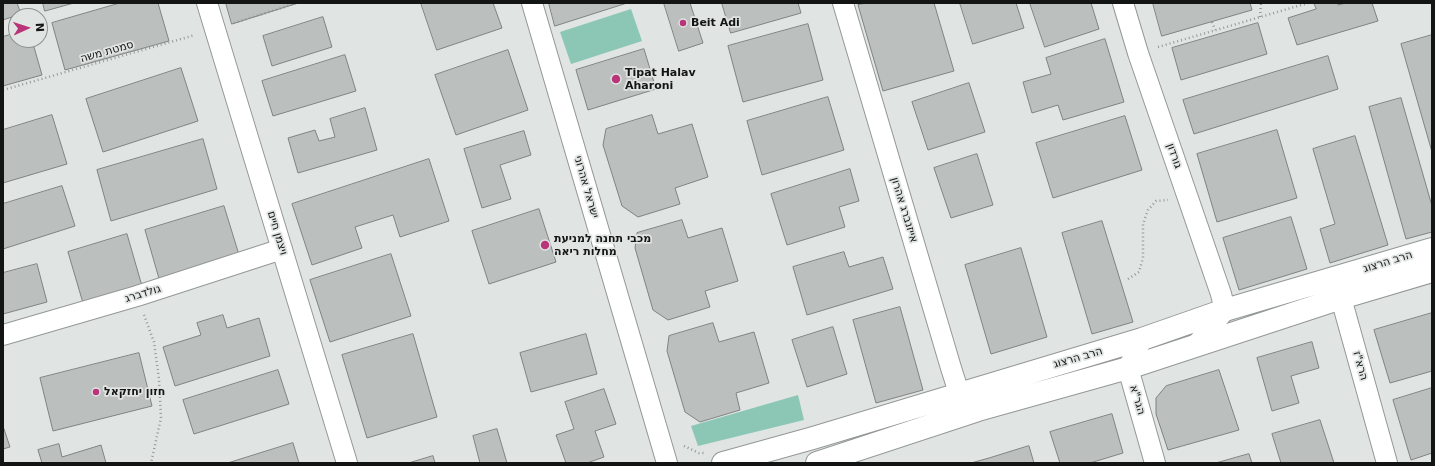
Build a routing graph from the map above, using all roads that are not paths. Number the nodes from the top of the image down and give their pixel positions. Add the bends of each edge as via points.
1 (207, 3) edge
2 (532, 3) edge
3 (843, 3) edge
4 (1123, 3) edge
5 (282, 249) junction
6 (1432, 249) edge
7 (1432, 271) edge
8 (1315, 284) junction
9 (1341, 298) junction
10 (1225, 310) junction
11 (3, 335) edge
12 (1142, 340) junction
13 (1197, 344) junction
14 (1128, 368) junction
15 (960, 393) junction
16 (978, 410) junction
17 (813, 438) junction
18 (347, 463) edge
19 (668, 463) edge
20 (723, 463) edge
21 (819, 463) edge
22 (1155, 463) edge
23 (1387, 463) edge

1 - 5 street, ויצמן חיים
2 - 19 street, ישראל אהרוני
3 - 15 street, אייזנברג אהרון
4 - 10 street, גורדון
5 - 11 street, גולדברג via 137,296
5 - 18 street, ויצמן חיים
6 - 8 street, הרב הרצוג
7 - 9 street, הרב הרצוג
8 - 9 street
8 - 10 street, הרב הרצוג
9 - 13 street, הרב הרצוג
9 - 23 street, הרא"ז
10 - 12 street, הרב הרצוג
10 - 13 street
12 - 14 street
12 - 15 street, הרב הרצוג
13 - 14 street, הרב הרצוג
14 - 16 street, הרב הרצוג
14 - 22 street, הגר"א
15 - 16 street, אייזנברג אהרון
15 - 17 street, הרב הרצוג
16 - 21 street, הרב הרצוג
17 - 20 street, הרב הרצוג
17 - 21 street

